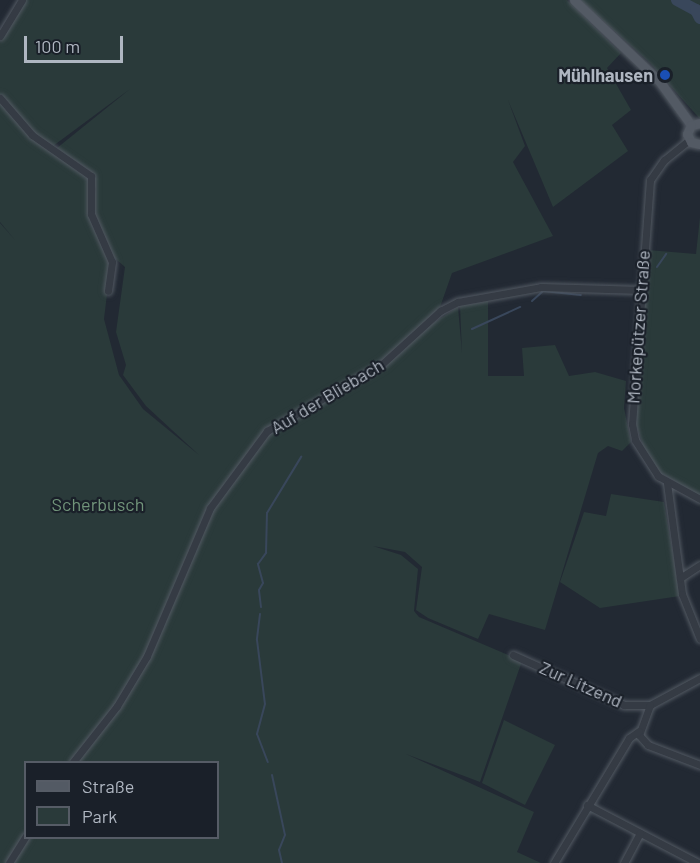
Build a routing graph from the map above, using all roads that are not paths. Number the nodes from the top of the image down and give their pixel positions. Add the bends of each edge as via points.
1 (22, 0) edge
2 (574, 0) edge
3 (0, 36) edge
4 (0, 98) edge
5 (696, 124) edge
6 (689, 140) junction
7 (700, 144) edge
8 (642, 290) junction
9 (108, 291) dead end
10 (667, 483) junction
11 (700, 499) edge
12 (700, 565) edge
13 (680, 578) junction
14 (700, 639) edge
15 (513, 655) dead end
16 (700, 678) edge
17 (650, 705) junction
18 (639, 731) junction
19 (74, 761) edge
20 (700, 765) edge
21 (587, 806) junction
22 (640, 833) junction
23 (24, 839) edge
24 (9, 863) edge
25 (554, 863) edge
26 (624, 863) edge
27 (698, 863) edge

1 - 3 street
2 - 5 main road via 660,82
4 - 9 street via 32,135 91,176 91,214 112,262
5 - 6 main road
6 - 7 main road
6 - 8 street, Morkepützer Straße via 664,160 650,180
8 - 10 street, Morkepützer Straße via 632,424 645,460
8 - 19 street, Auf der Bliebach via 541,287 458,302 440,311 382,364 267,431 210,508 147,656 117,706
10 - 11 street, Morkepützer Straße
10 - 13 street
12 - 13 street
13 - 14 street
15 - 17 street, Zur Litzend via 624,705
16 - 17 street
17 - 18 street
18 - 20 street via 648,745
18 - 21 street via 629,738
21 - 22 street
21 - 25 street
22 - 26 street
22 - 27 street
23 - 24 street

